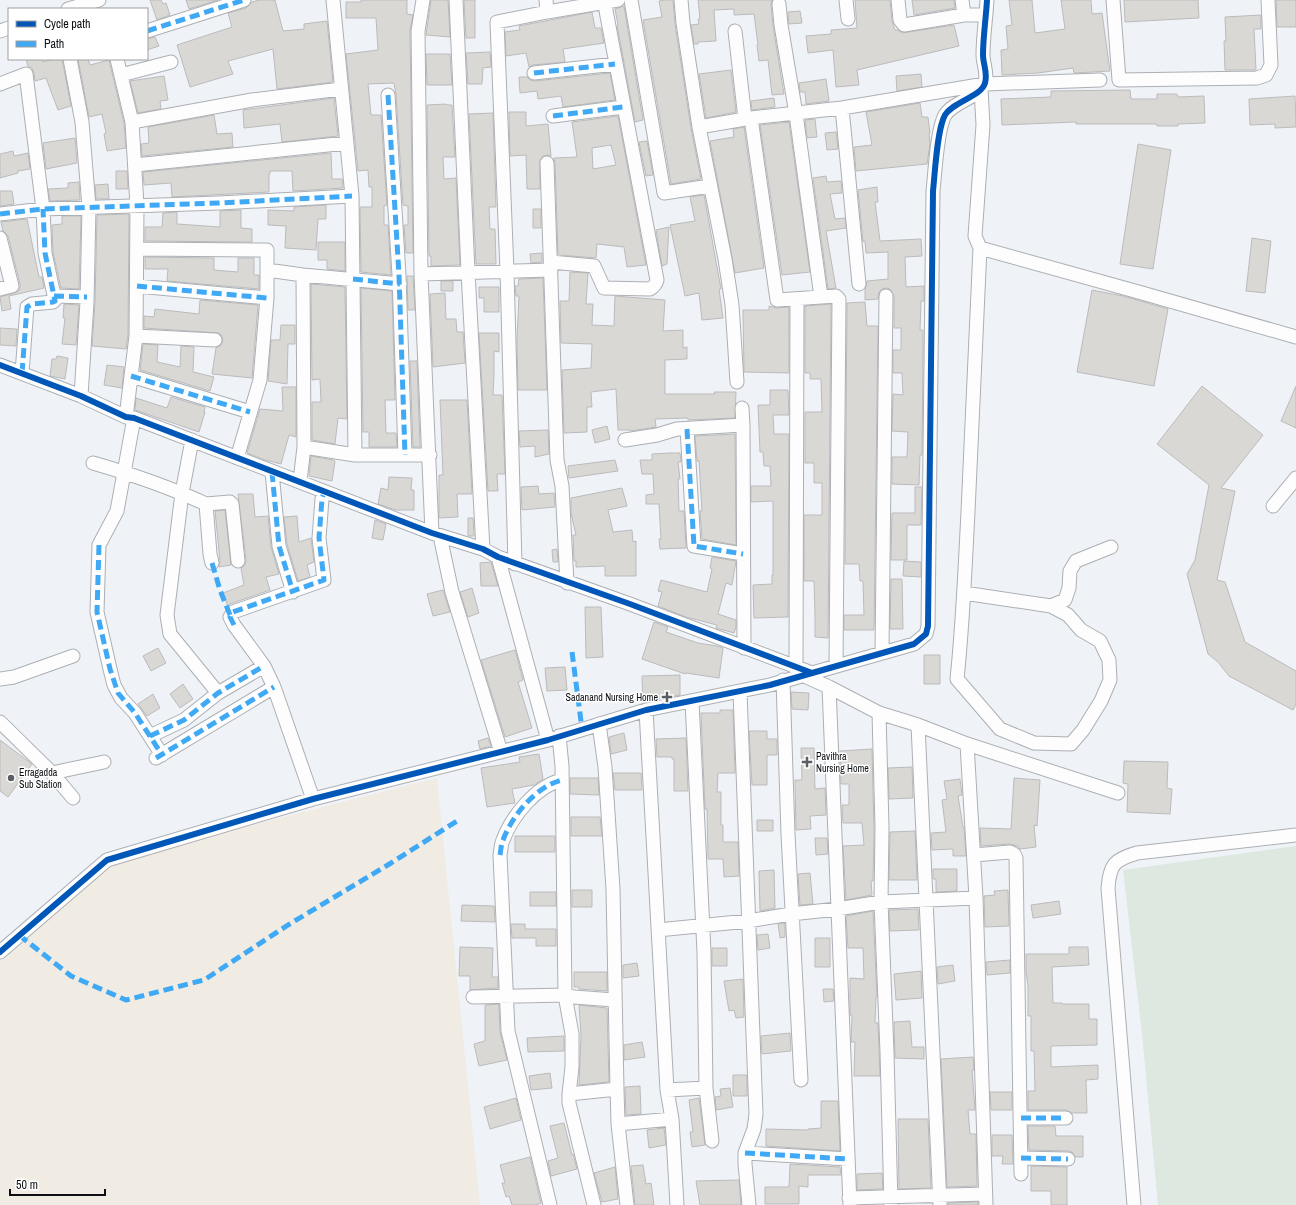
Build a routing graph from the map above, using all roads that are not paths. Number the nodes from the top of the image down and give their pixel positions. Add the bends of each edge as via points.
1 (99, 0) edge
2 (244, 0) edge
3 (333, 0) edge
4 (423, 0) edge
5 (456, 0) edge
6 (618, 0) edge
7 (631, 0) edge
8 (681, 0) edge
9 (846, 0) edge
10 (898, 0) edge
11 (962, 0) edge
12 (987, 0) edge
13 (994, 0) edge
14 (1113, 0) edge
15 (1268, 0) edge
16 (604, 1) edge
17 (779, 4) dead end
18 (547, 6) edge
19 (71, 8) edge
20 (964, 15) junction
21 (986, 15) junction
22 (848, 19) dead end
23 (148, 31) edge
24 (735, 31) dead end
25 (987, 58) junction
26 (70, 60) edge
27 (117, 60) edge
28 (171, 62) dead end
29 (615, 64) junction
30 (534, 73) dead end
31 (121, 75) junction
32 (1100, 80) dead end
33 (984, 82) junction
34 (0, 84) edge
35 (341, 90) junction
36 (388, 95) dead end
37 (623, 107) junction
38 (842, 108) junction
39 (796, 114) junction
40 (553, 116) dead end
41 (748, 119) junction
42 (132, 122) junction
43 (699, 127) junction
44 (347, 143) junction
45 (548, 163) dead end
46 (135, 165) junction
47 (710, 186) junction
48 (352, 196) junction
49 (137, 206) junction
50 (89, 207) junction
51 (43, 209) junction
52 (0, 214) edge
53 (0, 238) edge
54 (980, 248) junction
55 (137, 249) junction
56 (551, 266) junction
57 (267, 270) junction
58 (508, 270) junction
59 (468, 272) junction
60 (421, 274) junction
61 (303, 275) junction
62 (353, 279) junction
63 (400, 284) junction
64 (859, 284) dead end
65 (137, 286) junction
66 (0, 289) edge
67 (54, 296) junction
68 (886, 296) dead end
69 (87, 297) junction
70 (821, 297) junction
71 (267, 298) junction
72 (797, 300) junction
73 (136, 336) junction
74 (1296, 337) edge
75 (215, 340) dead end
76 (0, 365) edge
77 (22, 373) junction
78 (131, 376) junction
79 (737, 382) dead end
80 (80, 396) junction
81 (742, 408) dead end
82 (250, 412) junction
83 (130, 418) junction
84 (743, 425) junction
85 (687, 429) junction
86 (192, 440) junction
87 (624, 440) dead end
88 (304, 447) junction
89 (355, 455) junction
90 (405, 455) junction
91 (430, 455) junction
92 (237, 458) junction
93 (93, 463) dead end
94 (124, 472) junction
95 (272, 472) junction
96 (1296, 478) edge
97 (300, 481) junction
98 (324, 492) junction
99 (182, 493) junction
100 (206, 504) junction
101 (1273, 506) dead end
102 (436, 534) junction
103 (1111, 547) dead end
104 (483, 549) junction
105 (743, 554) junction
106 (498, 557) junction
107 (238, 561) dead end
108 (212, 563) dead end
109 (515, 564) junction
110 (567, 583) junction
111 (293, 592) junction
112 (964, 593) junction
113 (1051, 606) junction
114 (744, 648) junction
115 (882, 653) junction
116 (73, 656) dead end
117 (264, 666) junction
118 (836, 666) junction
119 (803, 672) junction
120 (0, 679) edge
121 (783, 680) junction
122 (829, 687) junction
123 (274, 688) junction
124 (218, 692) junction
125 (740, 692) junction
126 (692, 701) junction
127 (646, 710) junction
128 (879, 713) junction
129 (0, 722) edge
130 (599, 724) junction
131 (918, 725) junction
132 (150, 736) junction
133 (554, 738) junction
134 (967, 744) junction
135 (501, 752) junction
136 (104, 762) dead end
137 (52, 773) junction
138 (562, 780) junction
139 (1118, 793) dead end
140 (73, 798) dead end
141 (313, 799) junction
142 (1296, 835) edge
143 (974, 855) junction
144 (976, 898) junction
145 (926, 900) junction
146 (881, 902) junction
147 (838, 910) junction
148 (792, 914) junction
149 (748, 921) junction
150 (702, 926) junction
151 (658, 930) junction
152 (0, 952) edge
153 (565, 995) junction
154 (506, 996) junction
155 (473, 997) dead end
156 (614, 1000) junction
157 (801, 1080) dead end
158 (706, 1088) junction
159 (617, 1089) junction
160 (667, 1090) junction
161 (568, 1094) junction
162 (1021, 1118) junction
163 (1066, 1118) dead end
164 (672, 1119) junction
165 (618, 1124) junction
166 (712, 1141) dead end
167 (745, 1153) junction
168 (1021, 1158) junction
169 (848, 1159) junction
170 (1068, 1159) dead end
171 (1021, 1174) dead end
172 (940, 1200) edge
173 (986, 1200) edge
174 (891, 1201) edge
175 (849, 1202) edge
176 (550, 1205) edge
177 (594, 1205) edge
178 (627, 1205) edge
179 (677, 1205) edge
180 (749, 1205) edge
181 (1134, 1205) edge

1 - 19 street
2 - 23 street
3 - 35 street
4 - 60 street via 418,31
5 - 59 street
6 - 16 street
7 - 47 street via 664,193
8 - 43 street
9 - 22 street
10 - 20 street via 900,20 904,25
11 - 20 street
12 - 21 street
13 - 25 street
14 - 15 street via 1119,80 1257,78 1266,75 1270,65
16 - 18 street
16 - 29 street
17 - 39 street via 780,25
18 - 58 street via 497,22
20 - 21 street
21 - 25 street
24 - 41 street
25 - 33 street
26 - 50 street via 82,122
27 - 31 street
28 - 31 street
29 - 30 street
29 - 37 street
31 - 42 street
32 - 33 street
33 - 38 street
33 - 54 street via 975,236
33 - 115 street via 975,95 964,100 946,115 940,132 933,191 928,626 926,634 914,644
34 - 51 street via 26,74
35 - 42 street via 252,100
35 - 44 street
36 - 63 street
37 - 40 street
37 - 56 street via 656,283 650,288 604,288 594,266
38 - 39 street
38 - 64 street
39 - 41 street
39 - 70 street
41 - 43 street
41 - 72 street via 777,300
42 - 46 street
43 - 47 street
44 - 46 street
44 - 48 street
45 - 56 street
46 - 49 street
47 - 79 street via 732,305
48 - 49 street
48 - 62 street
49 - 50 street
49 - 55 street
50 - 51 street
50 - 69 street
51 - 52 street
51 - 67 street via 45,253
53 - 66 street via 12,286
54 - 74 street
54 - 112 street
55 - 57 street via 267,250
55 - 65 street
56 - 58 street
56 - 110 street via 557,460 562,486
57 - 61 street
57 - 71 street
58 - 59 street
58 - 109 street
59 - 60 street
59 - 104 street
60 - 91 street
61 - 62 street
61 - 88 street
62 - 63 street
62 - 89 street
63 - 90 street
65 - 71 street
65 - 73 street
67 - 69 street
67 - 77 street via 54,302 32,304 27,307
68 - 115 street
69 - 80 street
70 - 72 street
70 - 118 street via 836,296 840,302
71 - 82 street via 260,380
72 - 119 street
73 - 75 street
73 - 78 street
76 - 77 street
77 - 80 street
78 - 82 street
78 - 83 street
80 - 83 street
81 - 84 street
82 - 92 street
83 - 86 street
83 - 94 street
84 - 85 street
84 - 105 street
85 - 87 street
85 - 105 street via 694,546
86 - 92 street
86 - 99 street
88 - 89 street
88 - 97 street
89 - 90 street
90 - 91 street
91 - 102 street
92 - 95 street
93 - 94 street
94 - 99 street
94 - 132 street via 117,511 99,545 97,612 114,685
95 - 97 street
95 - 111 street via 279,546
96 - 101 street
97 - 98 street
98 - 102 street
98 - 111 street via 319,538 325,579
99 - 100 street
99 - 124 street via 167,615 170,634
100 - 107 street via 232,504
100 - 108 street
102 - 104 street
102 - 135 street
103 - 113 street via 1076,560 1070,571 1065,600
104 - 106 street
105 - 114 street
106 - 109 street
106 - 133 street
109 - 110 street
110 - 114 street via 630,604
111 - 117 street via 230,615 234,625
112 - 113 street
112 - 113 street via 957,679 1000,729 1034,743 1071,744 1101,701 1110,680 1109,660 1100,641 1081,630 1068,614
114 - 119 street
115 - 118 street
116 - 120 street via 14,677
117 - 123 street
117 - 124 street
118 - 119 street
119 - 121 street
119 - 122 street
121 - 125 street
121 - 148 street
122 - 128 street
122 - 147 street
123 - 132 street via 159,756
123 - 141 street
124 - 132 street via 184,720
125 - 126 street
125 - 149 street
126 - 127 street
126 - 150 street
127 - 130 street
127 - 151 street
128 - 131 street
128 - 146 street
129 - 137 street
130 - 133 street
130 - 156 street via 612,889
131 - 134 street
131 - 145 street
133 - 135 street
133 - 138 street
134 - 139 street
134 - 143 street
135 - 141 street
136 - 137 street
137 - 140 street
138 - 153 street
138 - 154 street via 554,781 534,796 514,818 502,841 500,855
141 - 152 street via 107,860
142 - 181 street via 1137,853 1115,862 1109,873 1108,888
143 - 144 street
143 - 162 street via 1010,852 1016,858
144 - 145 street
144 - 173 street
145 - 146 street
145 - 172 street
146 - 147 street
146 - 174 street
147 - 148 street
147 - 169 street
148 - 149 street
148 - 157 street
149 - 150 street
149 - 167 street via 756,1114 754,1129
150 - 151 street
150 - 158 street
151 - 160 street
153 - 154 street
153 - 156 street
153 - 161 street via 572,1034 572,1068
154 - 155 street
154 - 176 street via 508,1031
156 - 159 street
158 - 160 street
158 - 166 street
159 - 161 street
159 - 165 street
160 - 164 street
161 - 177 street
162 - 163 street
162 - 168 street
164 - 165 street
164 - 179 street
165 - 178 street
167 - 169 street
167 - 180 street
168 - 170 street
168 - 171 street
169 - 175 street
172 - 173 street
172 - 174 street
174 - 175 street

